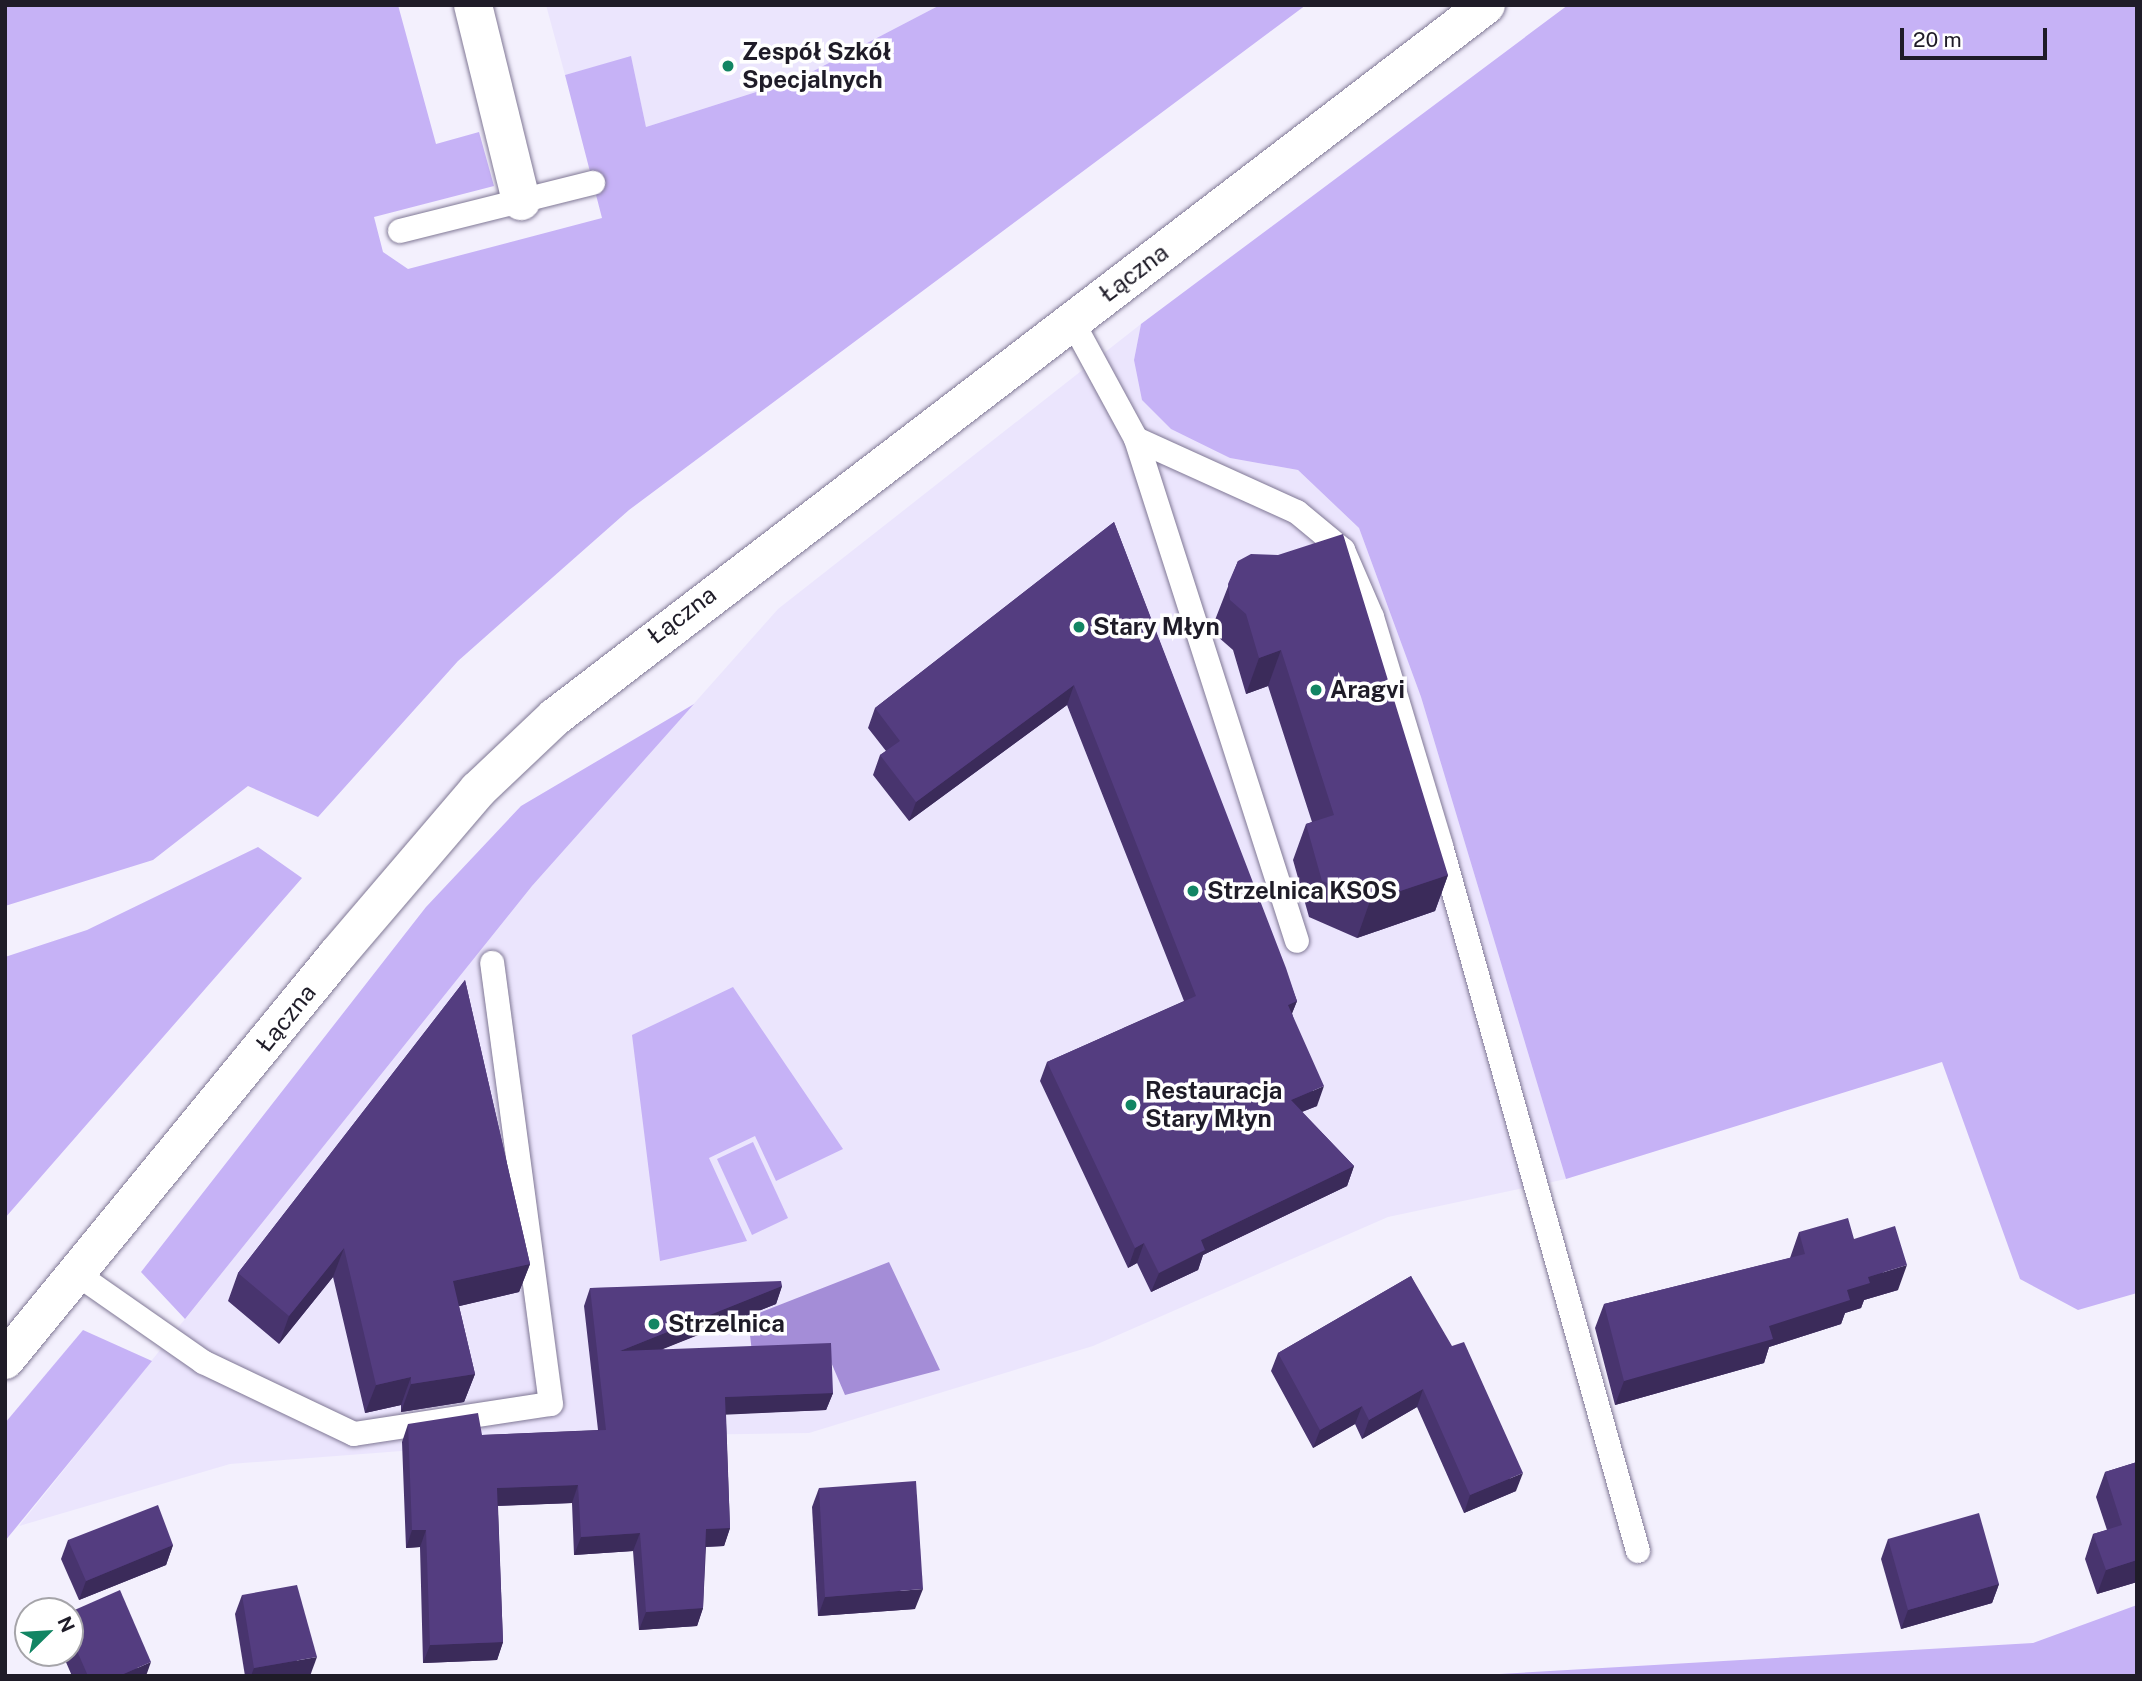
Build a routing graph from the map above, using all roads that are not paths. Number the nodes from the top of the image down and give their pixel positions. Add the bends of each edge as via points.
1 (473, 5) edge
2 (1486, 5) edge
3 (593, 183) dead end
4 (521, 201) junction
5 (400, 231) dead end
6 (1072, 321) junction
7 (1136, 439) junction
8 (1297, 941) dead end
9 (492, 964) dead end
10 (77, 1274) junction
11 (5, 1360) edge
12 (1638, 1551) dead end

1 - 4 main road
2 - 6 main road, Łączna
3 - 4 lane
4 - 5 lane
6 - 7 lane
6 - 10 main road, Łączna via 640,646 478,790
7 - 8 lane
7 - 12 lane via 1297,512 1343,550 1372,617 1437,833
9 - 10 lane via 551,1404 354,1434 203,1362
10 - 11 main road, Łączna

